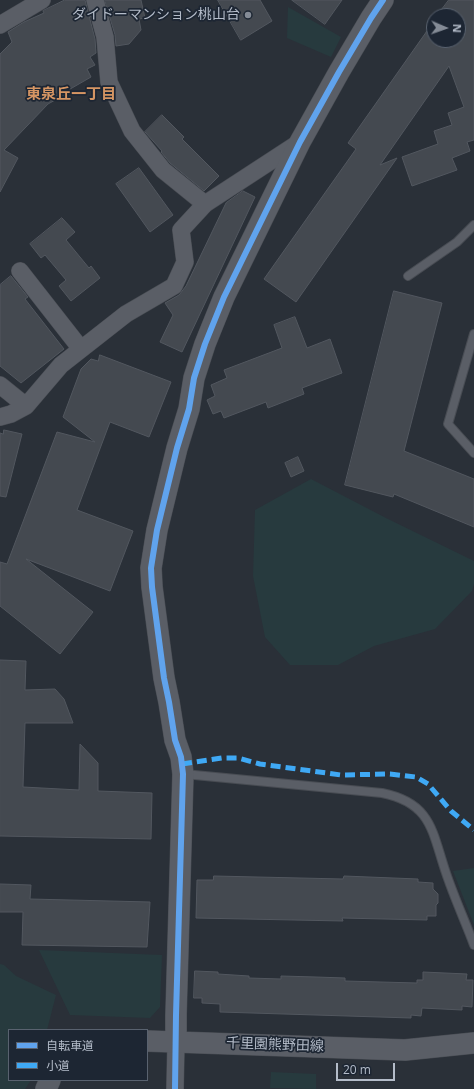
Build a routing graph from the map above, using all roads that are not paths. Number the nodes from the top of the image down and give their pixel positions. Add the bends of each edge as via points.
1 (42, 0) edge
2 (95, 0) edge
3 (384, 0) edge
4 (0, 25) edge
5 (300, 142) junction
6 (204, 204) junction
7 (474, 225) edge
8 (20, 271) dead end
9 (408, 276) dead end
10 (474, 334) edge
11 (81, 349) junction
12 (0, 385) edge
13 (26, 406) junction
14 (0, 417) edge
15 (474, 453) edge
16 (183, 774) junction
17 (474, 945) edge
18 (148, 1041) edge
19 (176, 1042) junction
20 (474, 1043) edge
21 (175, 1089) edge

1 - 4 street
2 - 6 street via 105,37 109,82 132,131 163,170
3 - 5 street via 345,60
5 - 6 street
5 - 16 street via 224,297 208,337 194,378 189,409 157,530 151,568 152,587 164,678
6 - 11 street via 181,230 185,262 174,286 126,314
7 - 9 lane via 457,242
8 - 11 street
10 - 15 lane via 448,424
11 - 13 street via 61,365
12 - 13 street
13 - 14 street
16 - 17 lane via 382,793 408,802 418,809 432,828
16 - 19 street
18 - 19 street, 千里園熊野田線
19 - 20 street, 千里園熊野田線 via 405,1050
19 - 21 street

